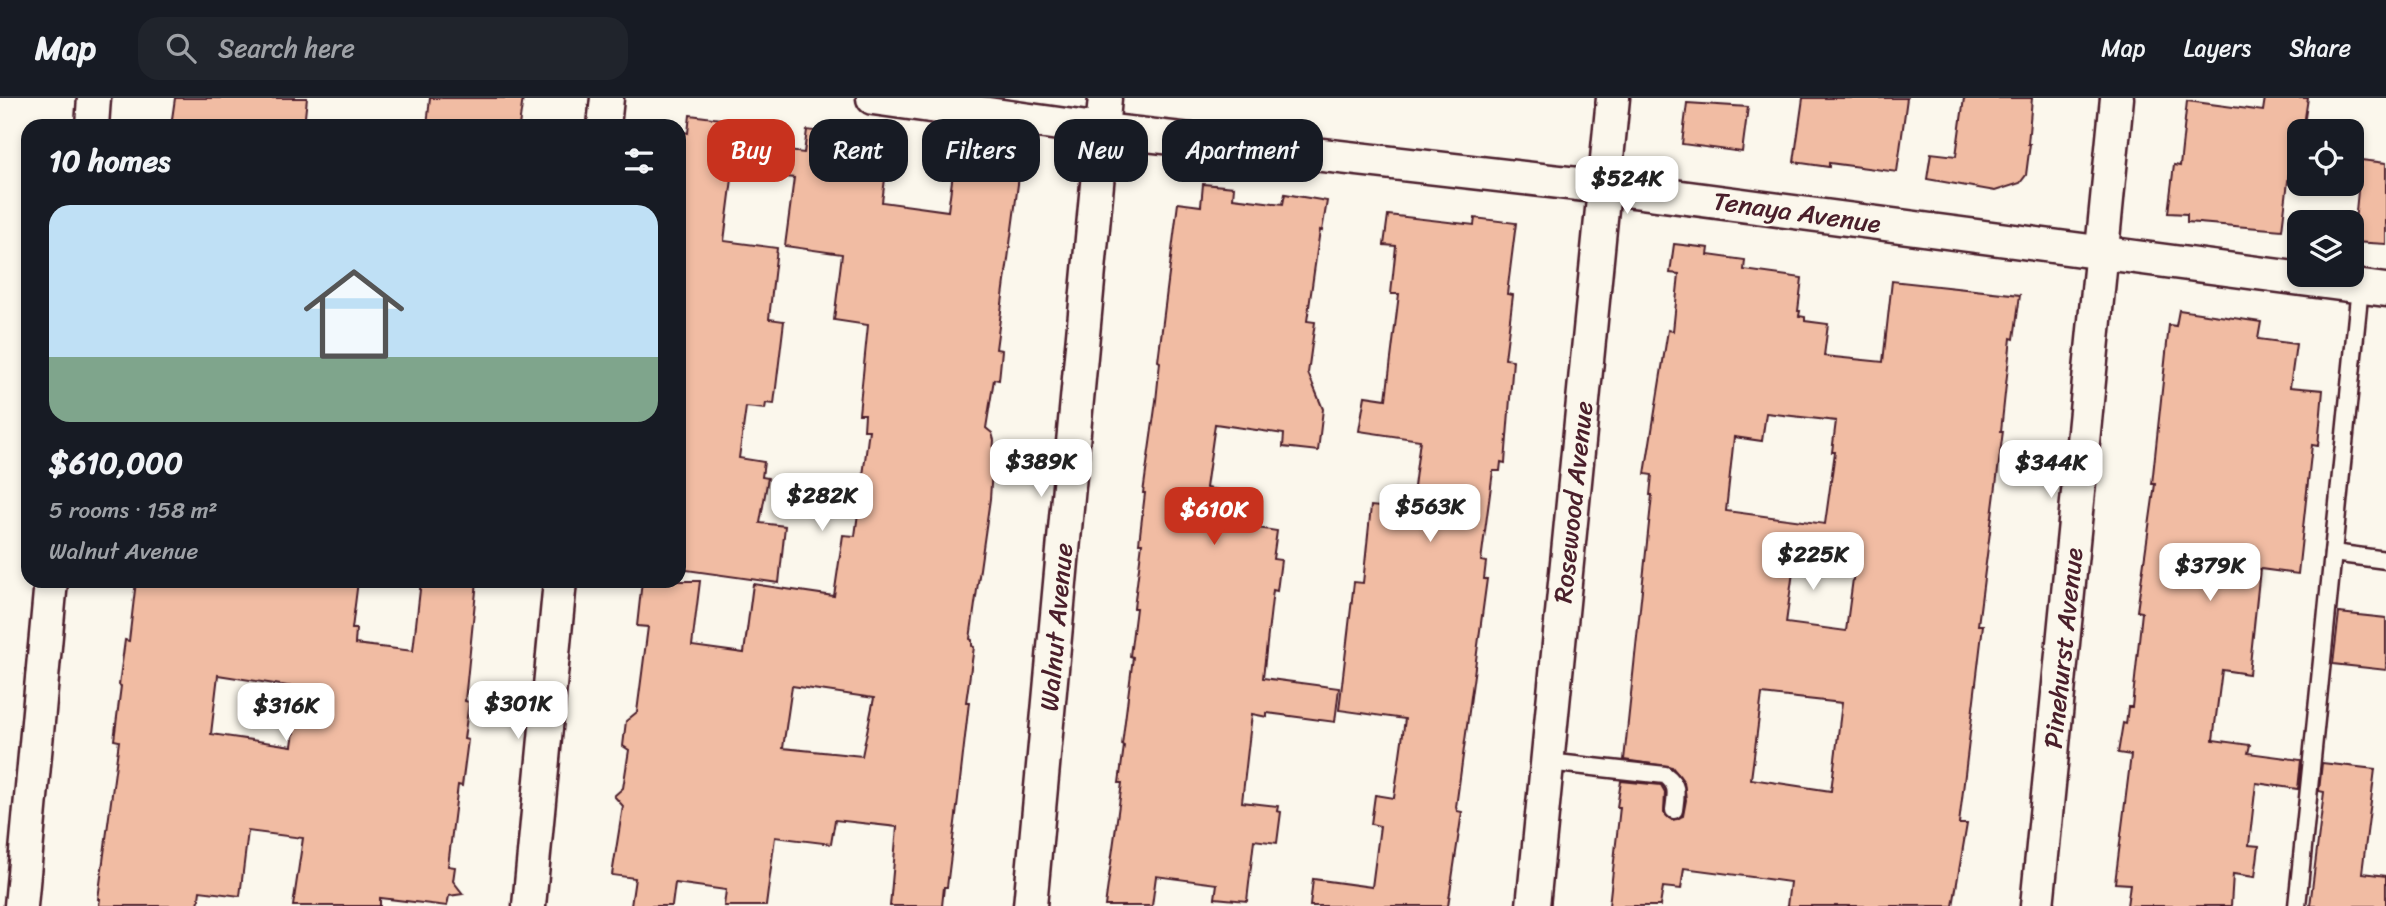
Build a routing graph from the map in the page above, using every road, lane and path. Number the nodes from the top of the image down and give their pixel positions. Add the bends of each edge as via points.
1 (94, 98) edge
2 (607, 98) edge
3 (873, 98) edge
4 (1105, 98) edge
5 (1613, 98) edge
6 (2117, 98) edge
7 (92, 119) edge
8 (605, 119) edge
9 (1103, 119) edge
10 (1054, 123) edge
11 (1148, 135) edge
12 (1097, 182) edge
13 (1604, 187) junction
14 (2103, 253) junction
15 (2373, 288) edge
16 (2333, 553) junction
17 (2386, 560) edge
18 (50, 588) edge
19 (559, 588) edge
20 (1548, 762) junction
21 (1675, 810) dead end
22 (21, 906) edge
23 (529, 906) edge
24 (1030, 906) edge
25 (1533, 906) edge
26 (2037, 906) edge
27 (2297, 906) edge

1 - 7 street
2 - 8 street
3 - 10 street, Tenaya Avenue
4 - 9 street, Walnut Avenue
5 - 13 street, Rosewood Avenue
6 - 14 street, Pinehurst Avenue
11 - 13 street, Tenaya Avenue
12 - 24 street, Walnut Avenue
13 - 14 street, Tenaya Avenue
13 - 20 street, Rosewood Avenue
14 - 15 street, Tenaya Avenue
14 - 26 street, Pinehurst Avenue
15 - 16 lane
16 - 17 lane
16 - 27 lane
18 - 22 street
19 - 23 street
20 - 21 lane via 1664,775 1676,787
20 - 25 street, Rosewood Avenue

